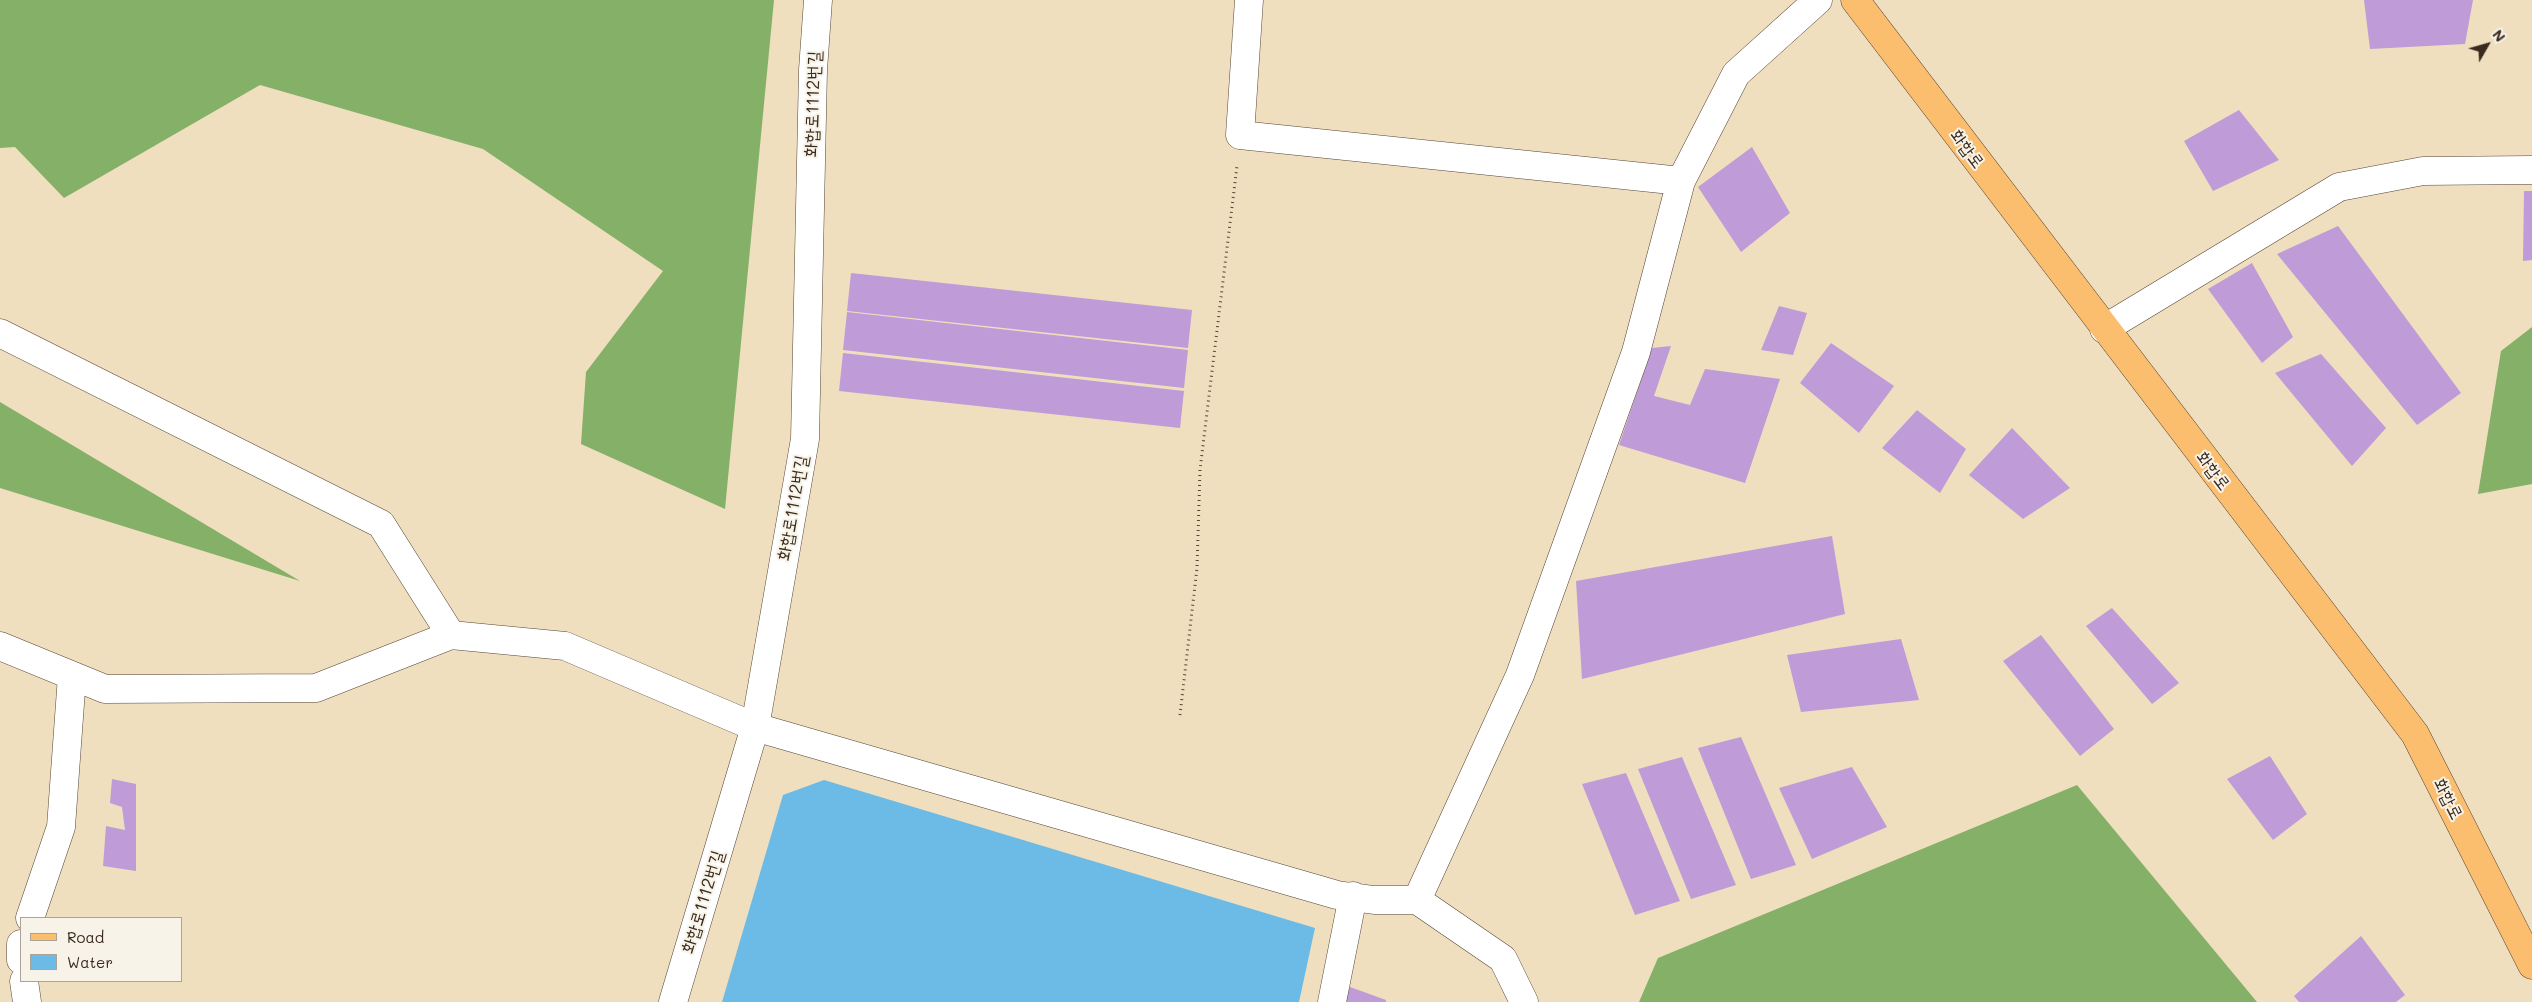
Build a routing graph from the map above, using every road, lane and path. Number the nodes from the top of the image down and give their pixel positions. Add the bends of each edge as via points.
1 (818, 0) edge
2 (1249, 0) edge
3 (1818, 0) edge
4 (1855, 0) edge
5 (1240, 135) junction
6 (2532, 170) edge
7 (1681, 181) junction
8 (2104, 329) junction
9 (0, 334) edge
10 (451, 636) junction
11 (0, 646) edge
12 (72, 676) junction
13 (1180, 715) dead end
14 (755, 727) junction
15 (1353, 896) junction
16 (1416, 900) junction
17 (30, 917) edge
18 (2532, 966) edge
19 (24, 982) edge
20 (27, 1002) edge
21 (673, 1002) edge
22 (1332, 1002) edge
23 (1524, 1002) edge

1 - 14 street, 화합로1112번길 via 813,70 805,439
2 - 5 street
3 - 7 street via 1736,74
4 - 8 main road, 화합로
5 - 7 street
5 - 13 path via 1200,470 1197,568
6 - 8 street via 2423,171 2339,186
7 - 16 street via 1636,352 1520,675
8 - 18 main road, 화합로 via 2414,734
9 - 10 street via 381,524
10 - 12 street via 316,688 106,689
10 - 14 street via 566,646
11 - 12 street
12 - 17 street via 62,827
14 - 15 street via 1337,895
14 - 21 street, 화합로1112번길
15 - 16 street via 1374,900
15 - 22 street
16 - 23 street via 1503,959
19 - 20 street

